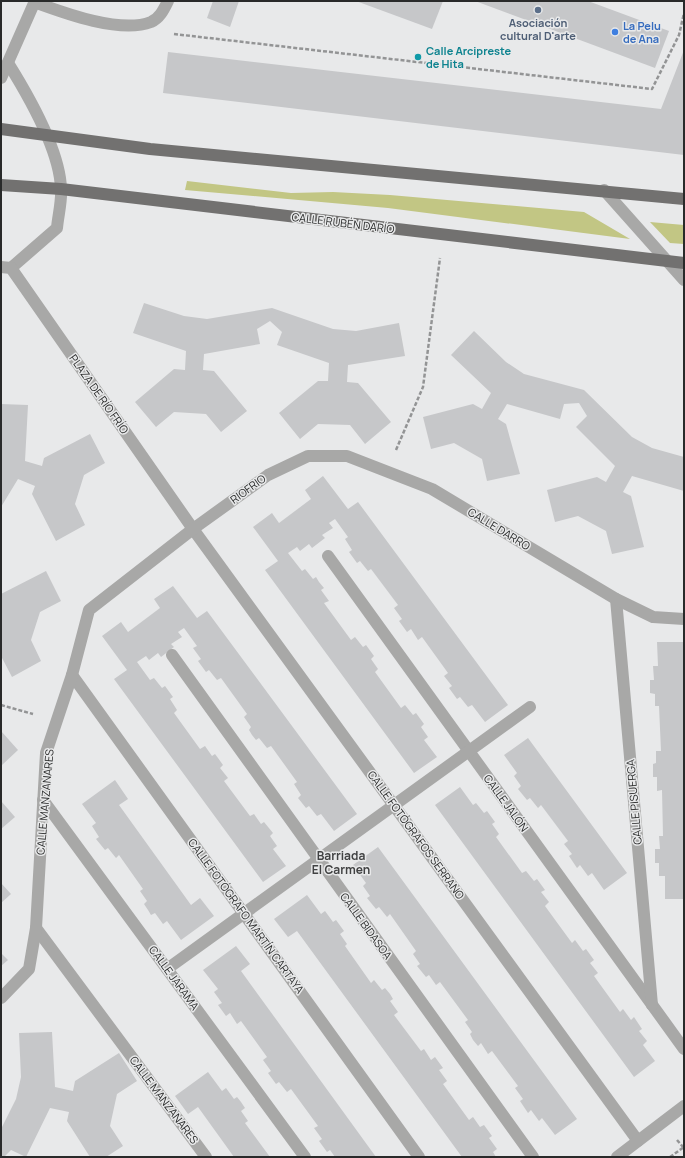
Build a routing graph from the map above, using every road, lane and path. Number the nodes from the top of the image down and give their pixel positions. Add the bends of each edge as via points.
1 (168, 1) edge
2 (35, 2) edge
3 (684, 13) edge
4 (151, 22) junction
5 (8, 63) junction
6 (1, 78) edge
7 (1, 129) edge
8 (46, 135) junction
9 (1, 185) edge
10 (62, 189) junction
11 (604, 190) junction
12 (684, 199) edge
13 (442, 235) junction
14 (667, 262) junction
15 (684, 263) edge
16 (6, 268) edge
17 (684, 280) edge
18 (308, 456) joint
19 (387, 471) junction
20 (193, 529) junction
21 (328, 556) dead end
22 (616, 599) junction
23 (89, 610) joint
24 (684, 619) edge
25 (172, 655) dead end
26 (72, 675) junction
27 (1, 705) edge
28 (530, 707) dead end
29 (57, 721) junction
30 (469, 752) junction
31 (43, 800) junction
32 (394, 806) junction
33 (319, 860) junction
34 (244, 914) junction
35 (36, 928) junction
36 (167, 969) junction
37 (1, 998) edge
38 (653, 1006) junction
39 (684, 1050) edge
40 (684, 1106) edge
41 (638, 1141) junction
42 (684, 1147) edge
43 (206, 1157) edge
44 (305, 1157) edge
45 (419, 1157) edge
46 (533, 1157) edge
47 (617, 1157) edge
48 (670, 1157) edge

1 - 4 street via 161,14
2 - 4 street via 75,16 109,24
2 - 5 street
3 - 4 path via 679,35 652,89 173,34
5 - 6 street
5 - 8 street via 28,95
7 - 8 main road
8 - 10 street
8 - 11 main road via 150,149
9 - 10 main road, CALLE RUBÉN DARÍO
10 - 13 main road, CALLE RUBÉN DARÍO
10 - 16 street via 57,228
11 - 12 main road
11 - 14 street
13 - 14 main road, CALLE RUBÉN DARÍO
13 - 19 path via 423,387
14 - 15 main road, CALLE RUBÉN DARÍO
14 - 17 street
16 - 20 street, PLAZA DE RÍO FRÍO
18 - 19 street, CALLE DARRO via 347,456
18 - 20 street, RIOFRIO via 268,475
19 - 22 street, CALLE DARRO via 432,489
20 - 23 street, RIOFRIO
20 - 32 street, CALLE FOTÓGRAFOS SERRANO
21 - 30 street, CALLE JALÓN
22 - 24 street, CALLE DARRO via 653,617
22 - 38 street, CALLE PISUERGA
23 - 26 street, CALLE MANZANARES
25 - 33 street, CALLE BIDASOA
26 - 29 street, CALLE MANZANARES
26 - 34 street, CALLE FOTÓGRAFO MARTÍN CARTAYA
27 - 29 path
28 - 30 street
29 - 31 street, CALLE MANZANARES via 46,753
30 - 32 street
30 - 38 street, CALLE JALÓN
31 - 35 street, CALLE MANZANARES
31 - 36 street, CALLE JARAMA
32 - 33 street
32 - 41 street, CALLE FOTÓGRAFOS SERRANO
33 - 34 street
33 - 46 street, CALLE BIDASOA
34 - 36 street
34 - 45 street, CALLE FOTÓGRAFO MARTÍN CARTAYA
35 - 37 street, CALLE MANZANARES via 28,969
35 - 43 street, CALLE MANZANARES
36 - 44 street, CALLE JARAMA
38 - 39 street, CALLE JALÓN
40 - 41 street
41 - 47 street
42 - 48 path

